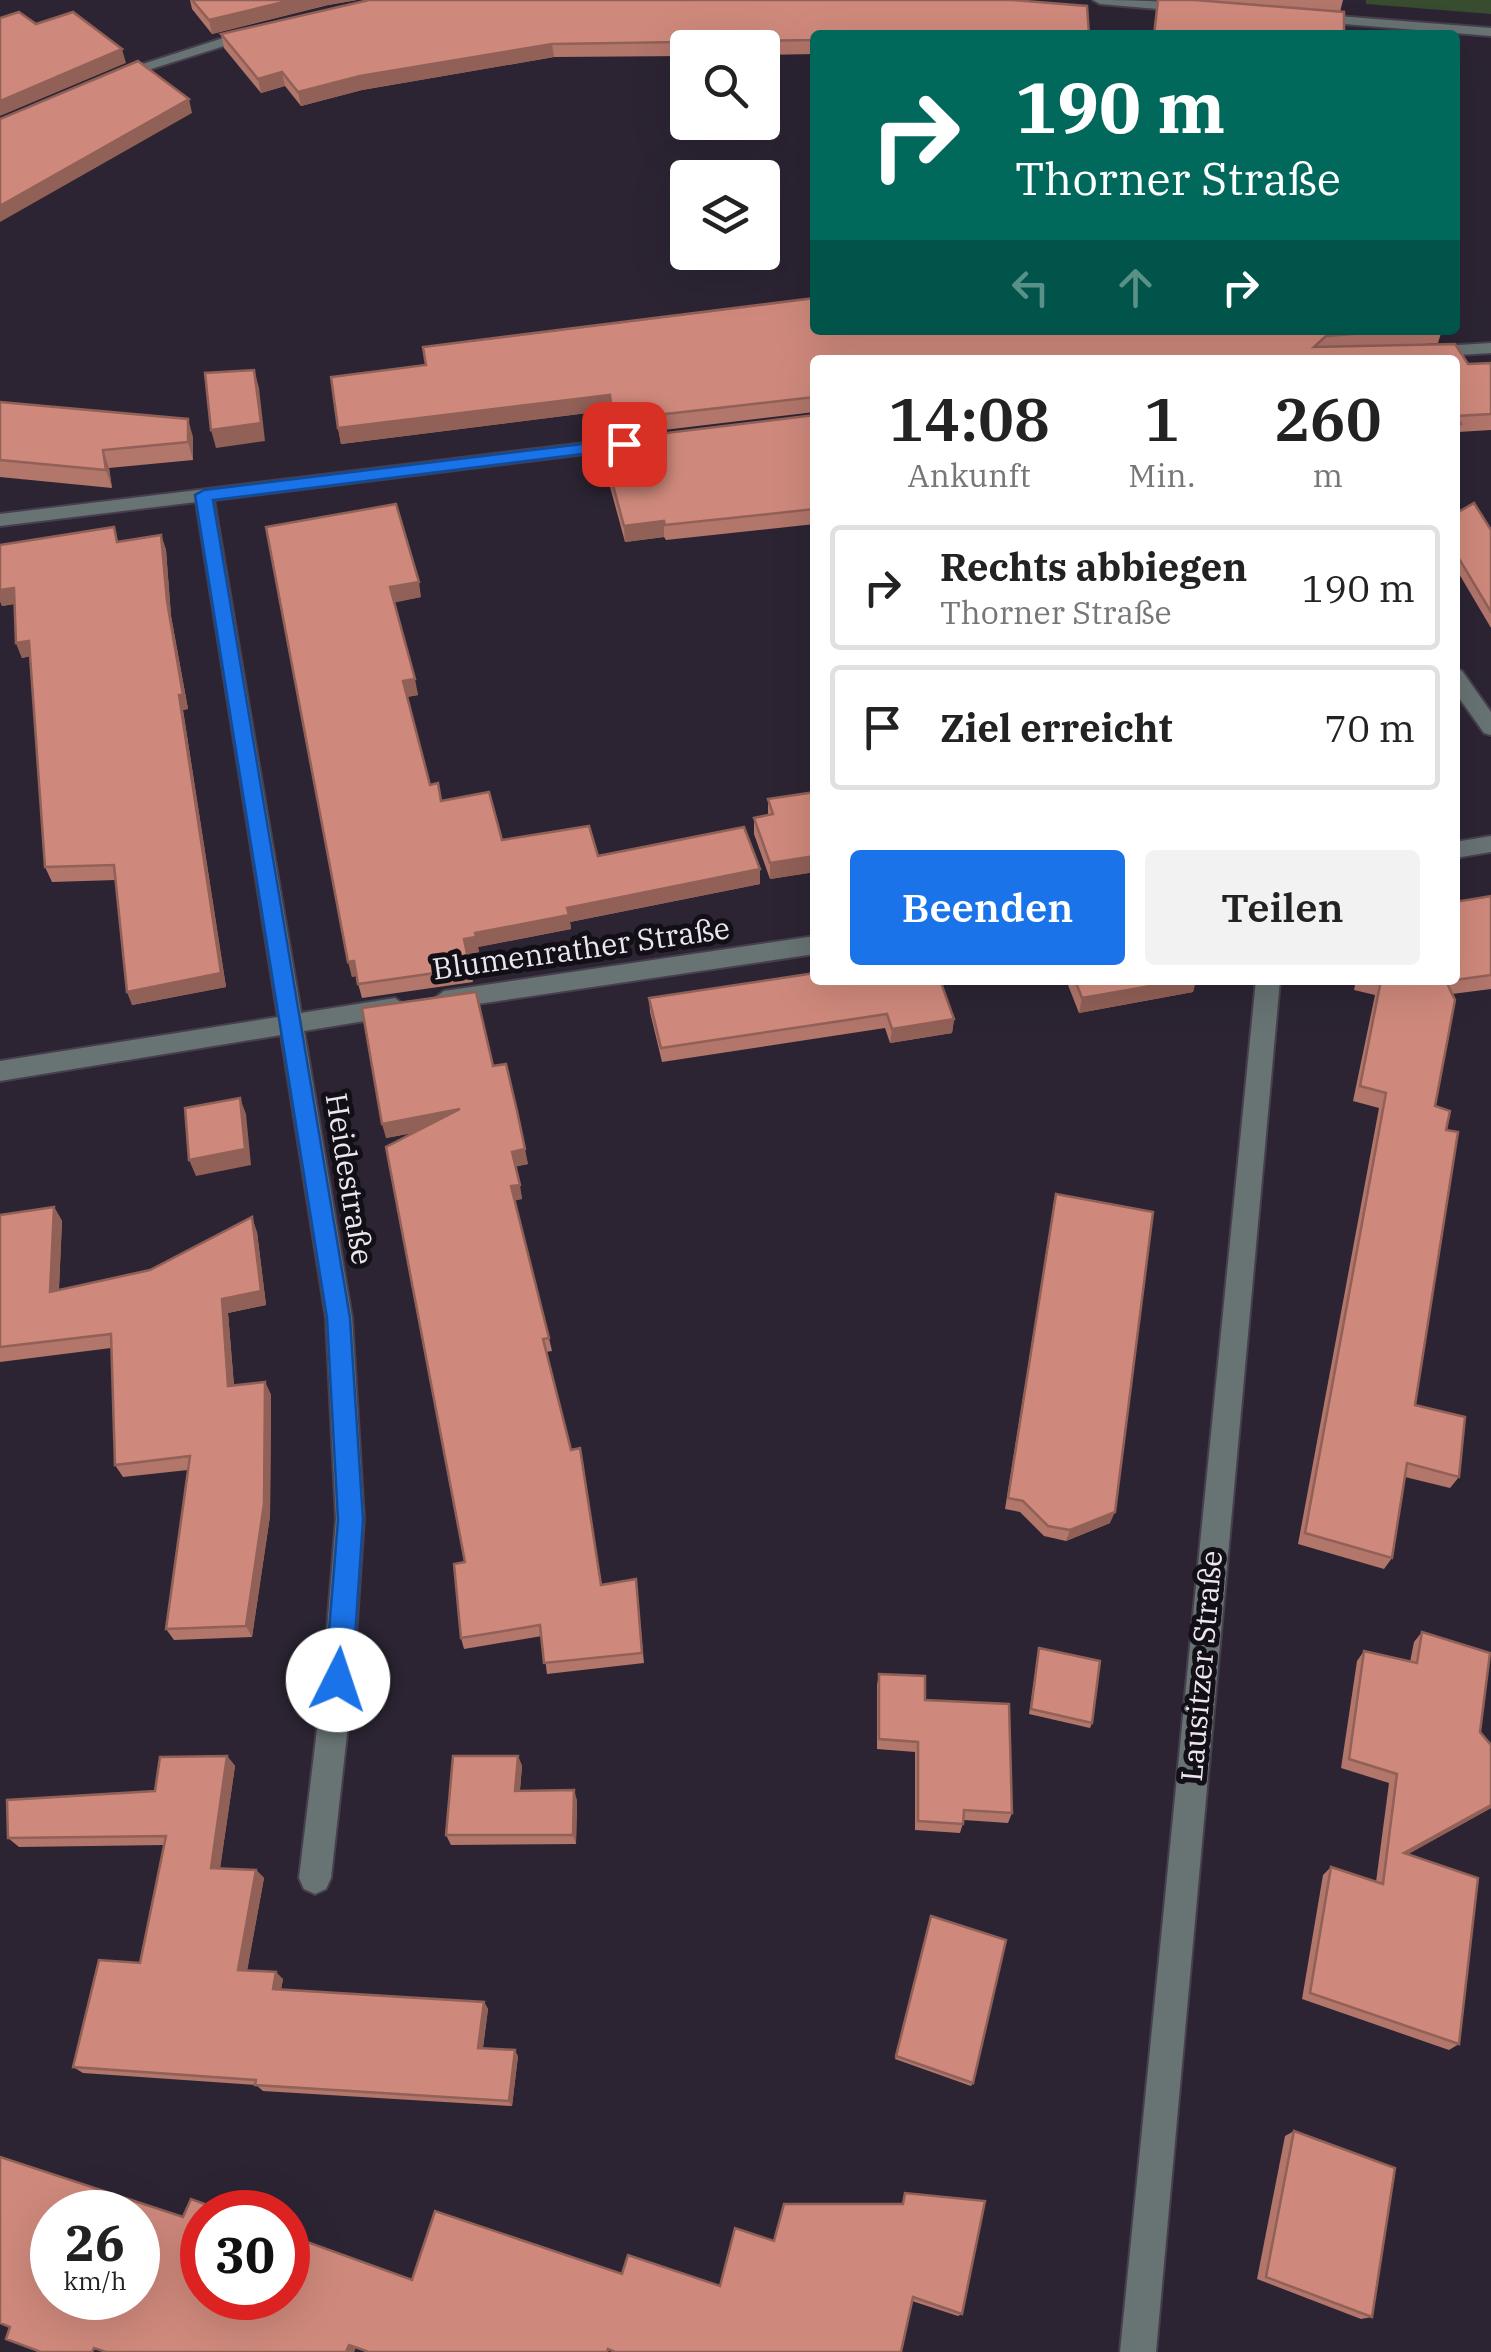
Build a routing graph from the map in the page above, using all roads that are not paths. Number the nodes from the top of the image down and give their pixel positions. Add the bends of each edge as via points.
1 (1100, 0) edge
2 (1217, 10) edge
3 (1295, 16) edge
4 (266, 29) edge
5 (1491, 32) edge
6 (92, 84) edge
7 (1491, 348) edge
8 (1414, 352) edge
9 (677, 438) edge
10 (204, 495) junction
11 (0, 520) edge
12 (1460, 683) edge
13 (1491, 728) edge
14 (1491, 844) edge
15 (1460, 849) edge
16 (810, 946) edge
17 (1268, 985) edge
18 (291, 1022) junction
19 (0, 1071) edge
20 (315, 1878) dead end
21 (1138, 2352) edge

1 - 2 street
3 - 5 street
4 - 6 street
7 - 8 street
9 - 10 street
10 - 11 street
10 - 18 street, Heidestraße
12 - 13 street
14 - 15 street
16 - 18 street, Blumenrather Straße
17 - 21 street, Lausitzer Straße
18 - 19 street, Blumenrather Straße
18 - 20 street, Heidestraße via 338,1318 350,1520

